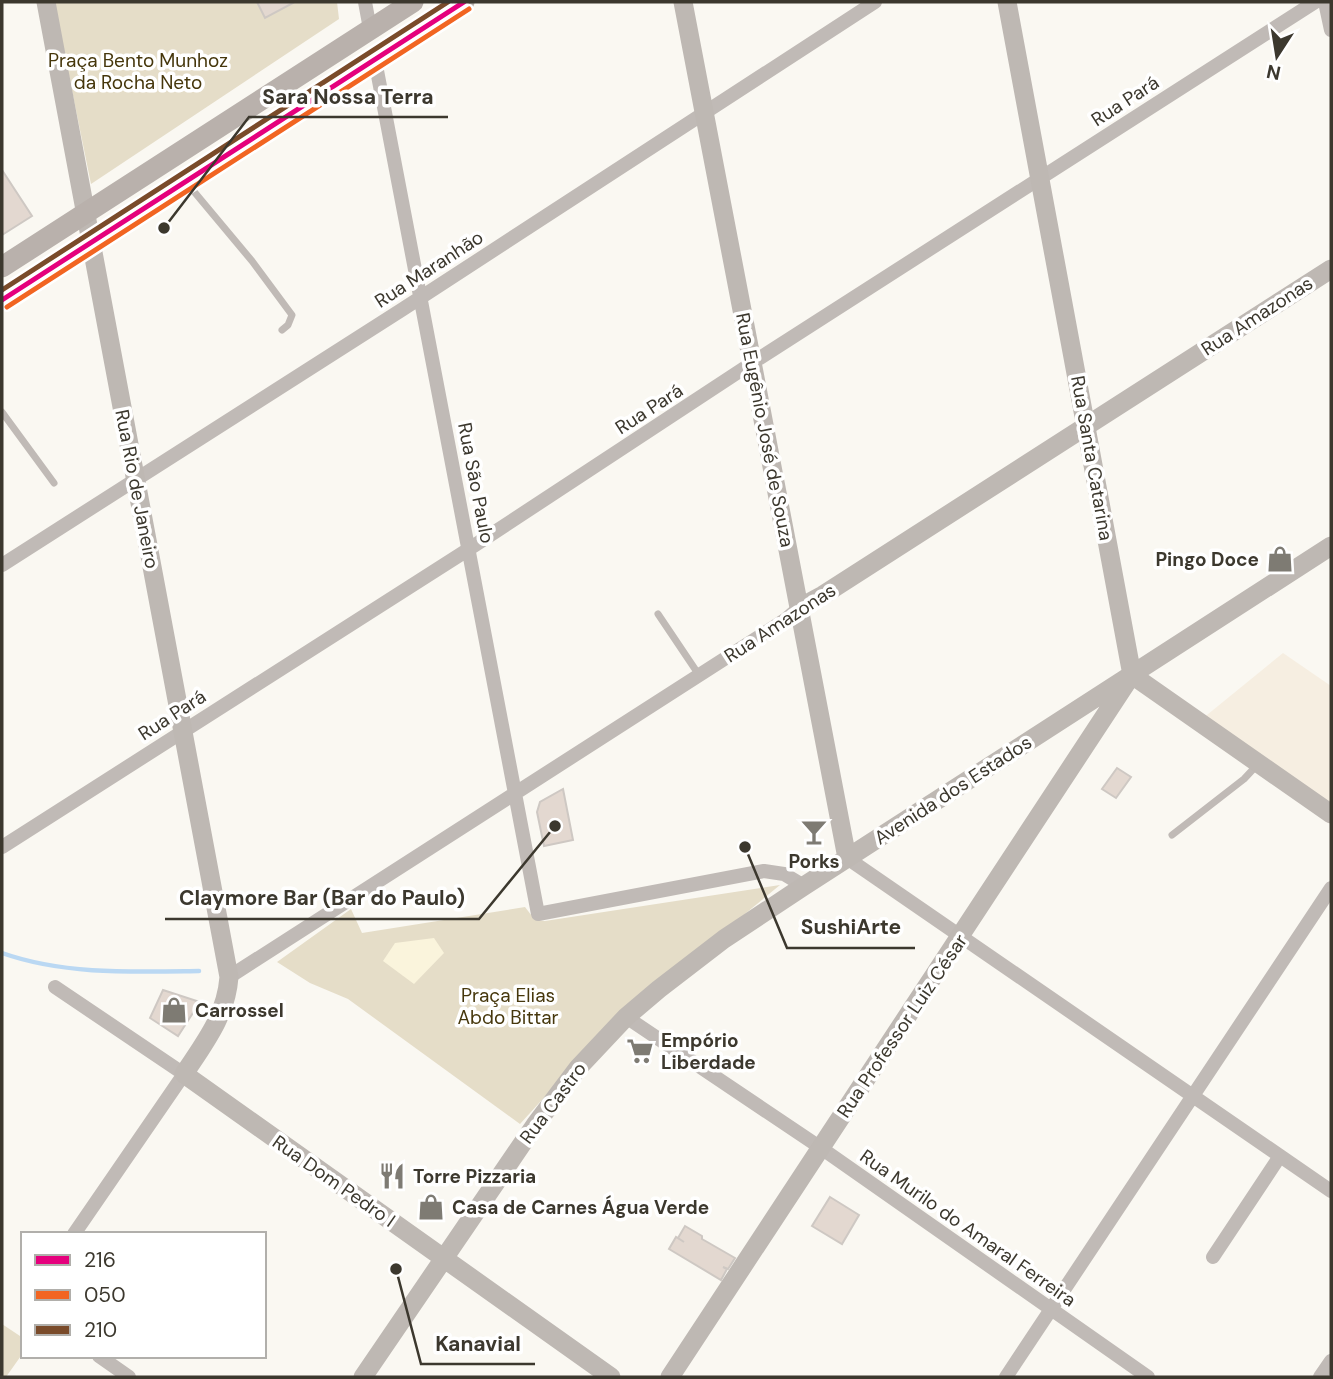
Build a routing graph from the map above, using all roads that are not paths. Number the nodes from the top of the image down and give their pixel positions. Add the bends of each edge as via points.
1 (46, 2) edge
2 (365, 2) edge
3 (413, 2) edge
4 (464, 2) edge
5 (683, 2) edge
6 (875, 2) edge
7 (1007, 2) edge
8 (1315, 2) edge
9 (1325, 2) edge
10 (370, 29) junction
11 (1331, 30) edge
12 (375, 60) junction
13 (704, 113) junction
14 (1040, 179) junction
15 (186, 182) junction
16 (85, 213) junction
17 (91, 243) junction
18 (2, 267) edge
19 (1331, 269) edge
20 (421, 297) junction
21 (2, 300) edge
22 (282, 330) dead end
23 (752, 363) junction
24 (2, 412) edge
25 (1087, 426) junction
26 (135, 480) junction
27 (54, 483) dead end
28 (1331, 546) edge
29 (469, 549) junction
30 (2, 565) edge
31 (799, 608) junction
32 (658, 614) dead end
33 (699, 675) junction
34 (1132, 675) junction
35 (183, 731) junction
36 (1258, 763) junction
37 (515, 793) junction
38 (1331, 814) edge
39 (1172, 835) dead end
40 (2, 847) edge
41 (847, 858) junction
42 (804, 886) junction
43 (1331, 888) edge
44 (962, 936) junction
45 (229, 977) junction
46 (55, 987) dead end
47 (626, 1017) junction
48 (184, 1074) junction
49 (1193, 1096) junction
50 (821, 1148) junction
51 (1280, 1156) junction
52 (1331, 1191) edge
53 (75, 1232) edge
54 (1213, 1257) dead end
55 (444, 1259) junction
56 (1051, 1310) junction
57 (102, 1358) edge
58 (1331, 1361) edge
59 (129, 1377) edge
60 (363, 1377) edge
61 (611, 1377) edge
62 (670, 1377) edge
63 (1006, 1377) edge
64 (1148, 1377) edge
65 (1320, 1377) edge

1 - 16 street, Rua Rio de Janeiro
2 - 10 street
3 - 10 main road
4 - 12 main road
5 - 13 street, Rua Eugênio José de Souza
6 - 13 street, Rua Maranhão
7 - 14 street, Rua Santa Catarina
8 - 14 street, Rua Pará
9 - 11 street
10 - 16 main road
12 - 15 main road
12 - 20 street, Rua São Paulo
13 - 20 street, Rua Maranhão
13 - 23 street, Rua Eugênio José de Souza
14 - 23 street, Rua Pará
14 - 25 street, Rua Santa Catarina
15 - 17 main road
15 - 22 lane via 292,315
16 - 17 street, Rua Rio de Janeiro
16 - 18 main road
17 - 21 main road
17 - 26 street, Rua Rio de Janeiro
19 - 25 street, Rua Amazonas
20 - 26 street, Rua Maranhão
20 - 29 street, Rua São Paulo
23 - 29 street, Rua Pará
23 - 31 street, Rua Eugênio José de Souza
24 - 27 lane
25 - 31 street, Rua Amazonas
25 - 34 street, Rua Santa Catarina
26 - 30 street, Rua Maranhão
26 - 35 street, Rua Rio de Janeiro
28 - 34 street, Avenida dos Estados
29 - 35 street, Rua Pará
29 - 37 street, Rua São Paulo
31 - 33 street, Rua Amazonas
31 - 41 street, Rua Eugênio José de Souza
32 - 33 lane
33 - 37 street, Rua Amazonas
34 - 36 street
34 - 41 street, Avenida dos Estados
34 - 44 street, Rua Professor Luiz César
35 - 40 street, Rua Pará
35 - 45 street, Rua Rio de Janeiro
36 - 38 street
36 - 39 lane
37 - 42 street, Rua São Paulo via 538,914 764,871 784,874
37 - 45 street, Rua Amazonas
41 - 42 street, Avenida dos Estados
41 - 44 street
42 - 47 street, Rua Castro via 689,965
43 - 49 street
44 - 49 street
44 - 50 street, Rua Professor Luiz César
45 - 48 street via 222,1015
46 - 48 street, Rua Dom Pedro I
47 - 50 street, Rua Murilo do Amaral Ferreira
47 - 55 street, Rua Castro via 556,1096
48 - 53 street
48 - 55 street, Rua Dom Pedro I
49 - 51 street
49 - 56 street
50 - 56 street, Rua Murilo do Amaral Ferreira
50 - 62 street, Rua Professor Luiz César
51 - 52 street
51 - 54 street
55 - 60 street, Rua Castro
55 - 61 street, Rua Dom Pedro I
56 - 63 street
56 - 64 street, Rua Murilo do Amaral Ferreira
57 - 59 street
58 - 65 street

